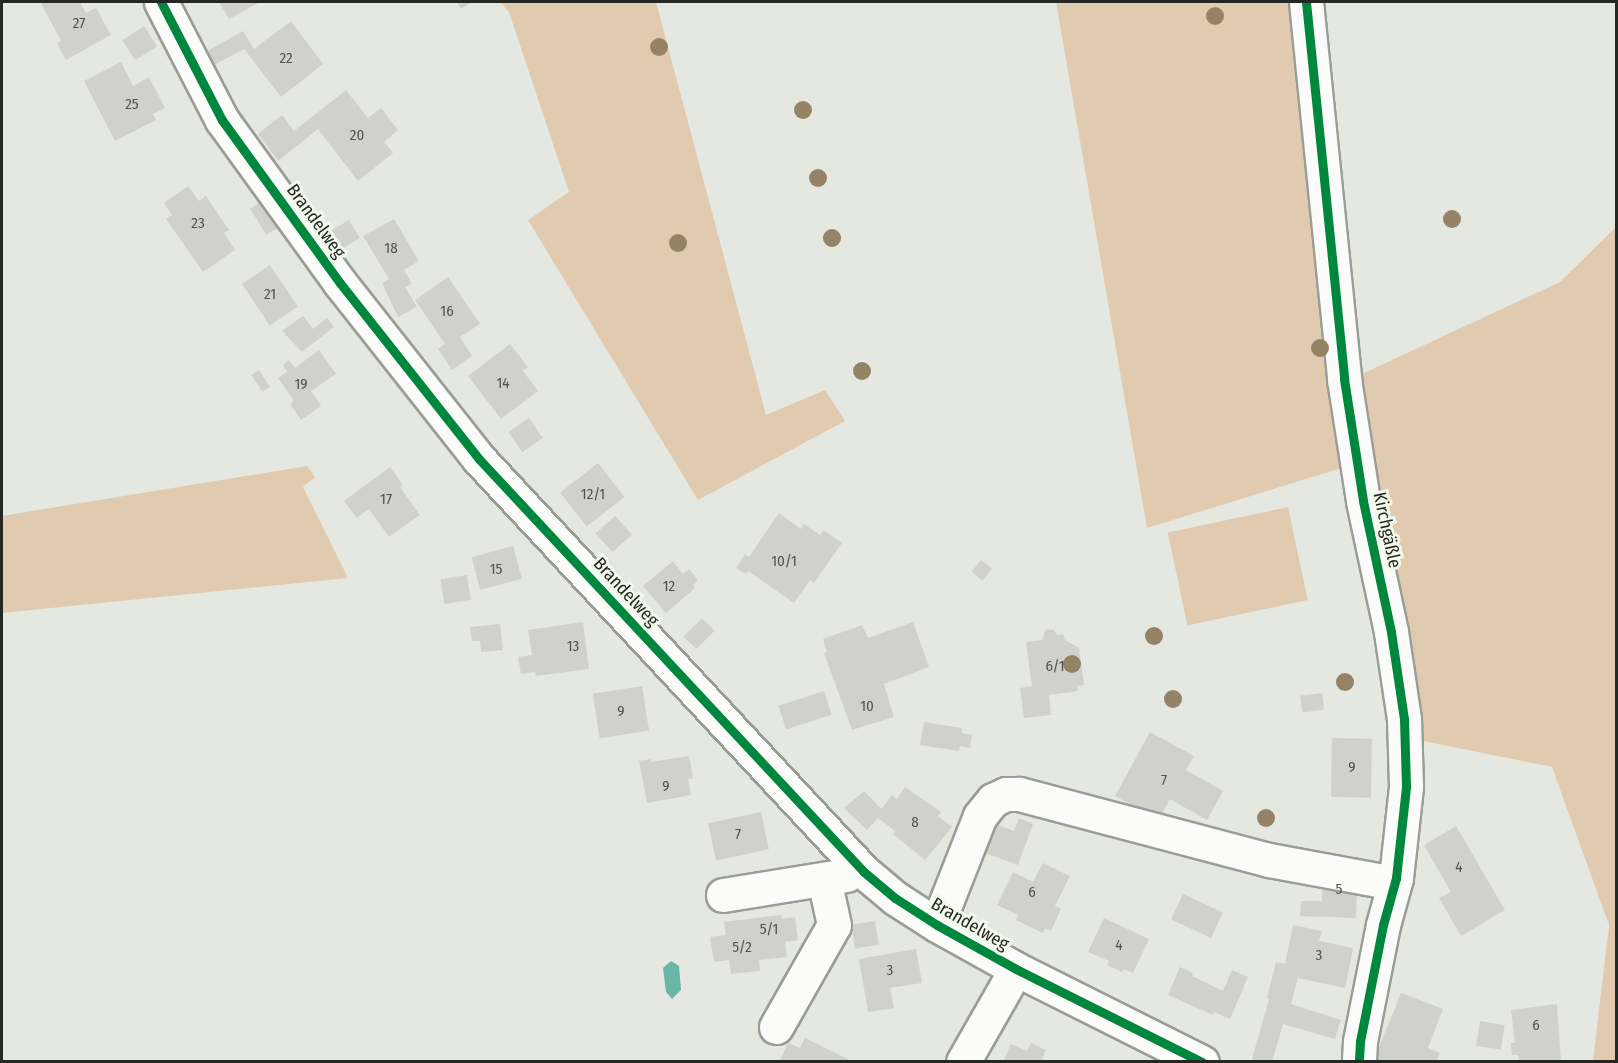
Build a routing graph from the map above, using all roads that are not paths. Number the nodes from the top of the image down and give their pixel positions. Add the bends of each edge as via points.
1 (161, 2) edge
2 (1306, 2) edge
3 (864, 872) junction
4 (824, 879) junction
5 (1394, 883) junction
6 (723, 895) dead end
7 (937, 925) junction
8 (1016, 969) junction
9 (776, 1027) dead end
10 (963, 1062) edge
11 (1202, 1062) edge
12 (1359, 1062) edge

1 - 3 street, Brandelweg via 222,120 340,283 479,459
2 - 5 street, Kirchgäßle via 1344,379 1404,719 1406,787
3 - 4 street
3 - 7 street, Brandelweg
4 - 6 street
4 - 9 street via 834,925
5 - 7 street, Brandelweg via 1269,860 1019,794 1006,794 993,800 980,816
5 - 12 street, Kirchgäßle via 1364,1018
7 - 8 street, Brandelweg
8 - 10 street
8 - 11 street, Brandelweg

